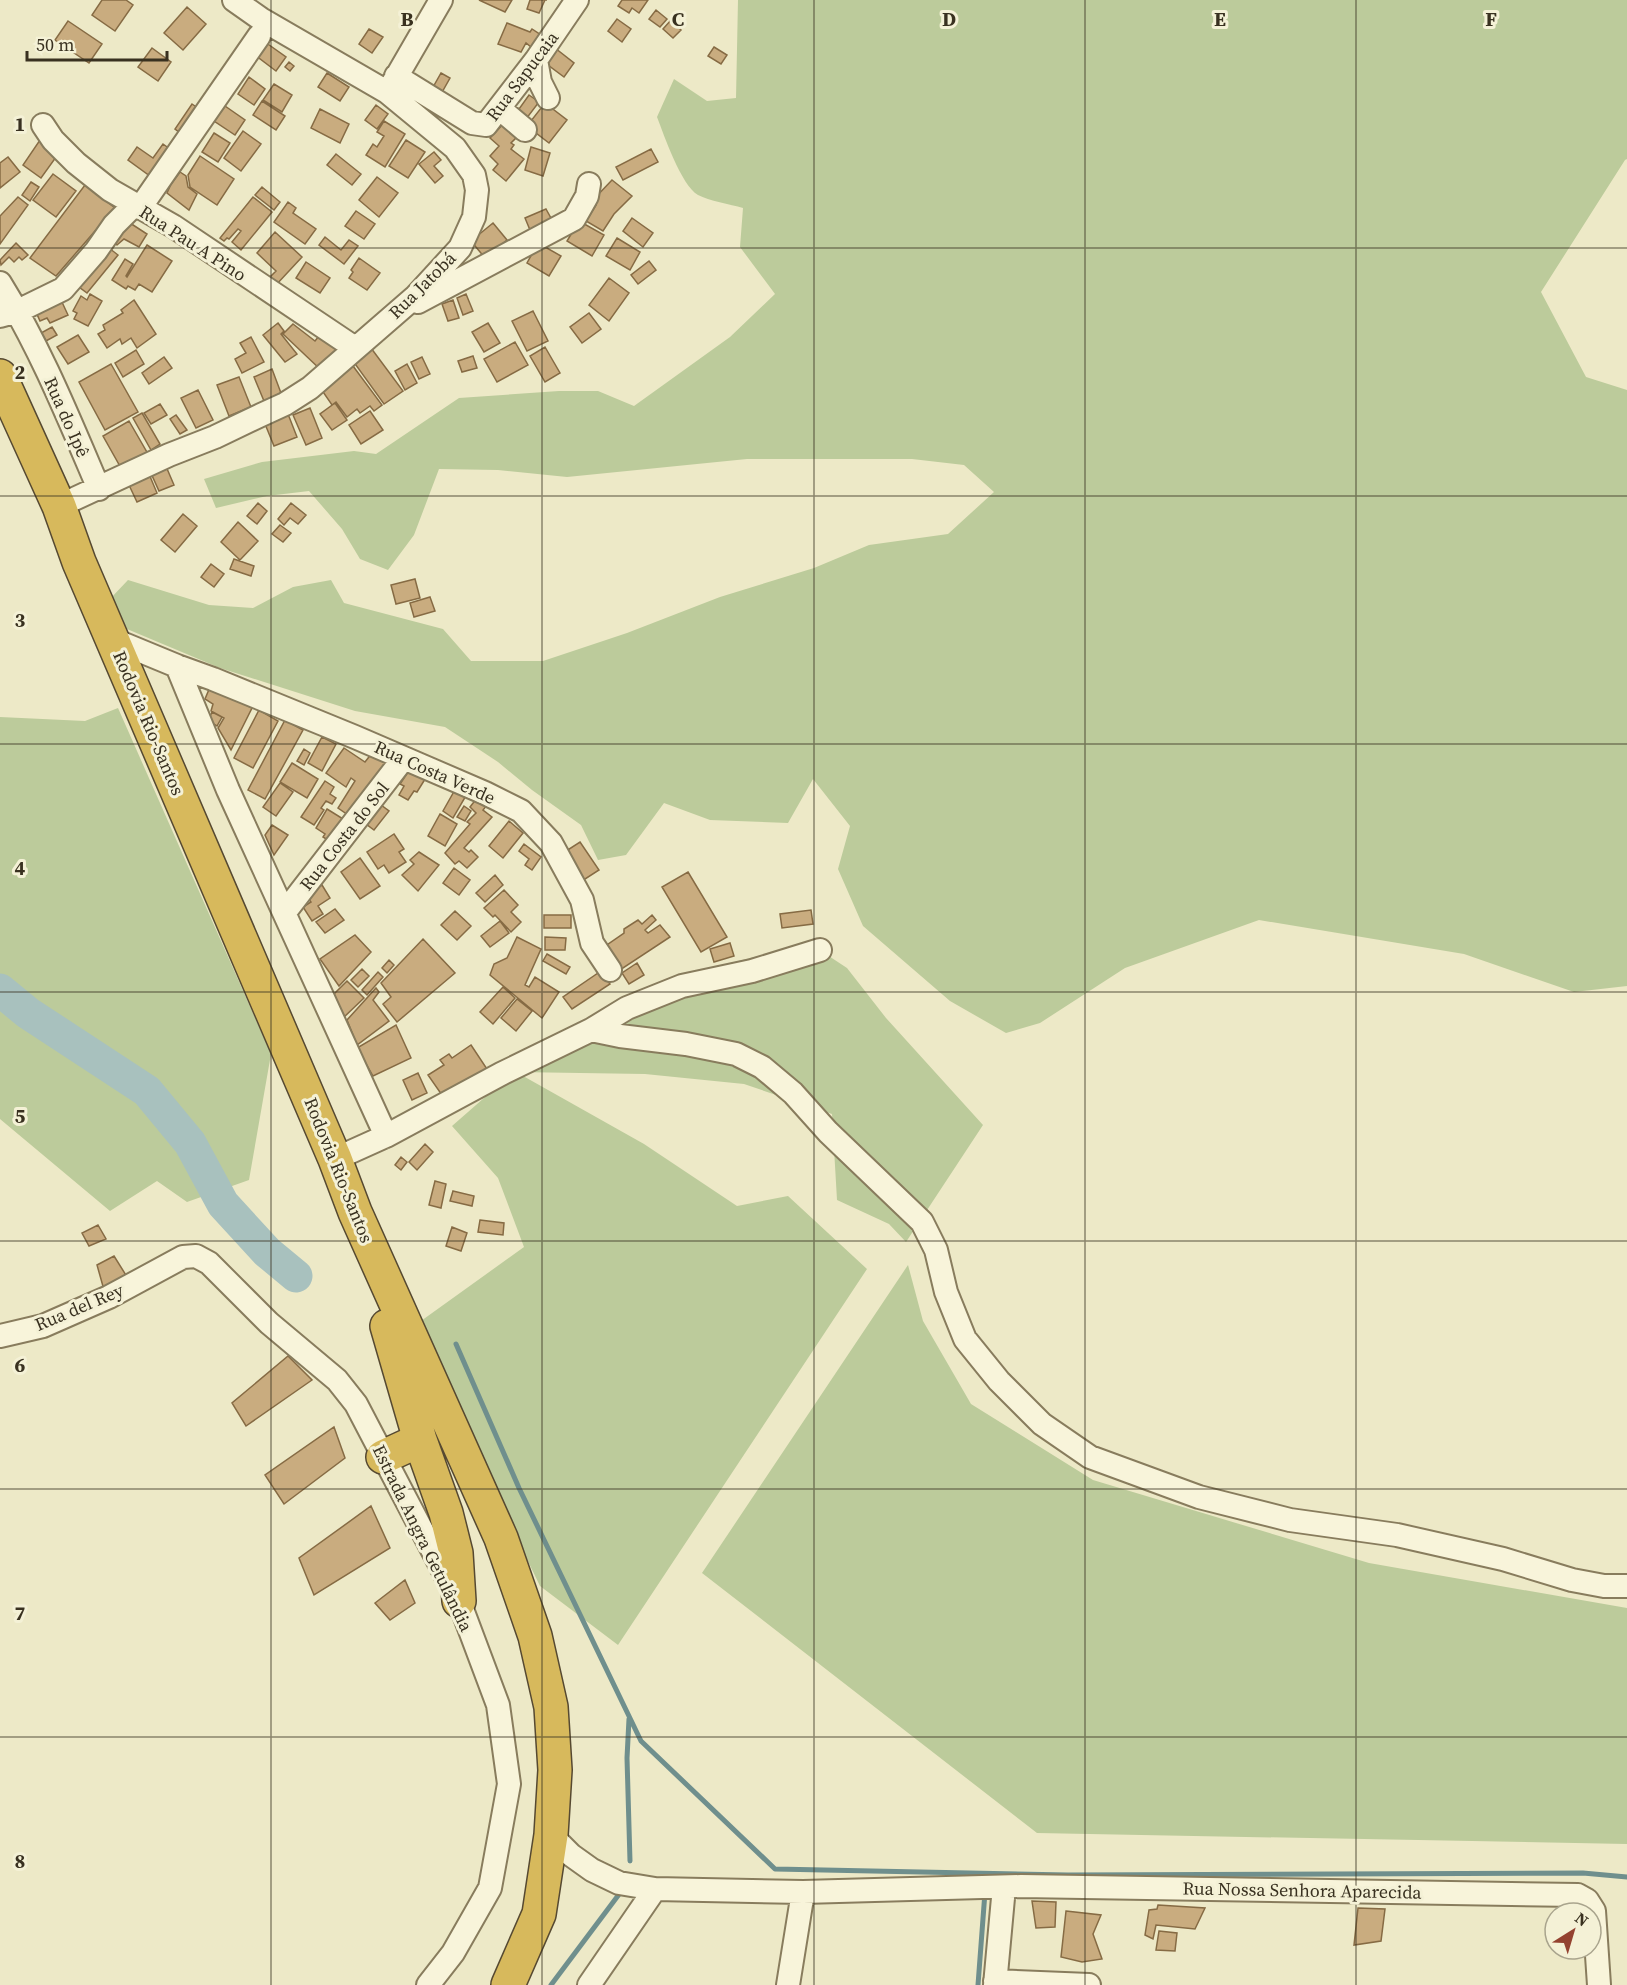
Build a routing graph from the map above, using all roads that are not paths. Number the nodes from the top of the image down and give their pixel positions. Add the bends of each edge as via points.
1 (234, 0) edge
2 (441, 0) edge
3 (577, 0) edge
4 (259, 36) dead end
5 (536, 60) junction
6 (392, 84) junction
7 (548, 98) dead end
8 (499, 108) junction
9 (43, 124) dead end
10 (525, 130) dead end
11 (589, 184) dead end
12 (137, 206) junction
13 (0, 283) edge
14 (9, 314) edge
15 (393, 315) junction
16 (355, 348) junction
17 (0, 376) edge
18 (99, 489) junction
19 (59, 506) junction
20 (114, 640) junction
21 (177, 666) junction
22 (403, 759) junction
23 (285, 912) junction
24 (820, 950) dead end
25 (610, 970) dead end
26 (591, 1030) junction
27 (386, 1136) junction
28 (335, 1159) junction
29 (355, 1212) junction
30 (156, 1272) joint
31 (0, 1336) edge
32 (420, 1440) junction
33 (383, 1457) junction
34 (1627, 1587) edge
35 (459, 1601) junction
36 (551, 1835) junction
37 (1004, 1887) junction
38 (656, 1889) junction
39 (803, 1893) junction
40 (995, 1983) edge
41 (428, 1985) edge
42 (508, 1985) edge
43 (589, 1985) edge
44 (788, 1985) edge
45 (1089, 1985) edge
46 (1599, 1985) edge

1 - 6 street, Rua Jatobá via 261,19
2 - 6 street
3 - 5 street, Rua Sapucaia
4 - 12 street
5 - 7 street
5 - 8 street, Rua Sapucaia
6 - 8 street, Rua Sapucaia via 472,123 486,125
6 - 15 street, Rua Jatobá via 455,148 474,175 477,190 474,217 460,248
8 - 10 street
9 - 12 street, Rua Pau A Pino via 76,163
11 - 15 street via 574,219
12 - 14 street via 114,225 63,289
12 - 16 street, Rua Pau A Pino
13 - 14 street, Rua do Ipê
14 - 18 street, Rua do Ipê via 59,397
15 - 16 street, Rua Jatobá
16 - 18 street, Rua Jatobá via 310,388 285,404
17 - 19 highway, Rodovia Rio-Santos
18 - 19 street, Rua Jatobá
19 - 20 highway, Rodovia Rio-Santos
20 - 21 street, Rua Costa Verde
20 - 28 highway, Rodovia Rio-Santos
21 - 22 street, Rua Costa Verde
21 - 23 street
22 - 23 street, Rua Costa do Sol
22 - 25 street, Rua Costa Verde via 521,811 551,843 582,900 592,943
23 - 27 street
24 - 26 street via 752,971 682,986 627,1008
26 - 27 street
26 - 34 street via 736,1054 762,1067 793,1093 922,1222 936,1250 946,1292 965,1339 999,1381 1042,1424 1090,1457 1199,1497 1290,1520 1397,1535 1503,1559 1572,1580
27 - 28 street
28 - 29 highway, Rodovia Rio-Santos
29 - 32 highway
29 - 36 highway, Rodovia Rio-Santos via 501,1538 535,1636 551,1707 555,1770
30 - 31 street, Rua del Rey via 43,1326
30 - 33 street, Estrada Angra Getulândia via 183,1257 196,1256 209,1263 269,1323 337,1380 356,1404
32 - 33 highway
32 - 35 highway via 456,1553
33 - 35 street, Estrada Angra Getulândia
35 - 41 street, Estrada Angra Getulândia via 498,1705 509,1784 490,1888 453,1953
36 - 38 street, Rua Nossa Senhora Aparecida via 571,1855 619,1883
36 - 42 highway, Rodovia Rio-Santos via 539,1914
37 - 39 street, Rua Nossa Senhora Aparecida
37 - 40 street
37 - 46 street, Rua Nossa Senhora Aparecida via 1578,1895 1594,1911
38 - 39 street, Rua Nossa Senhora Aparecida
38 - 43 street
39 - 44 street
40 - 45 street

